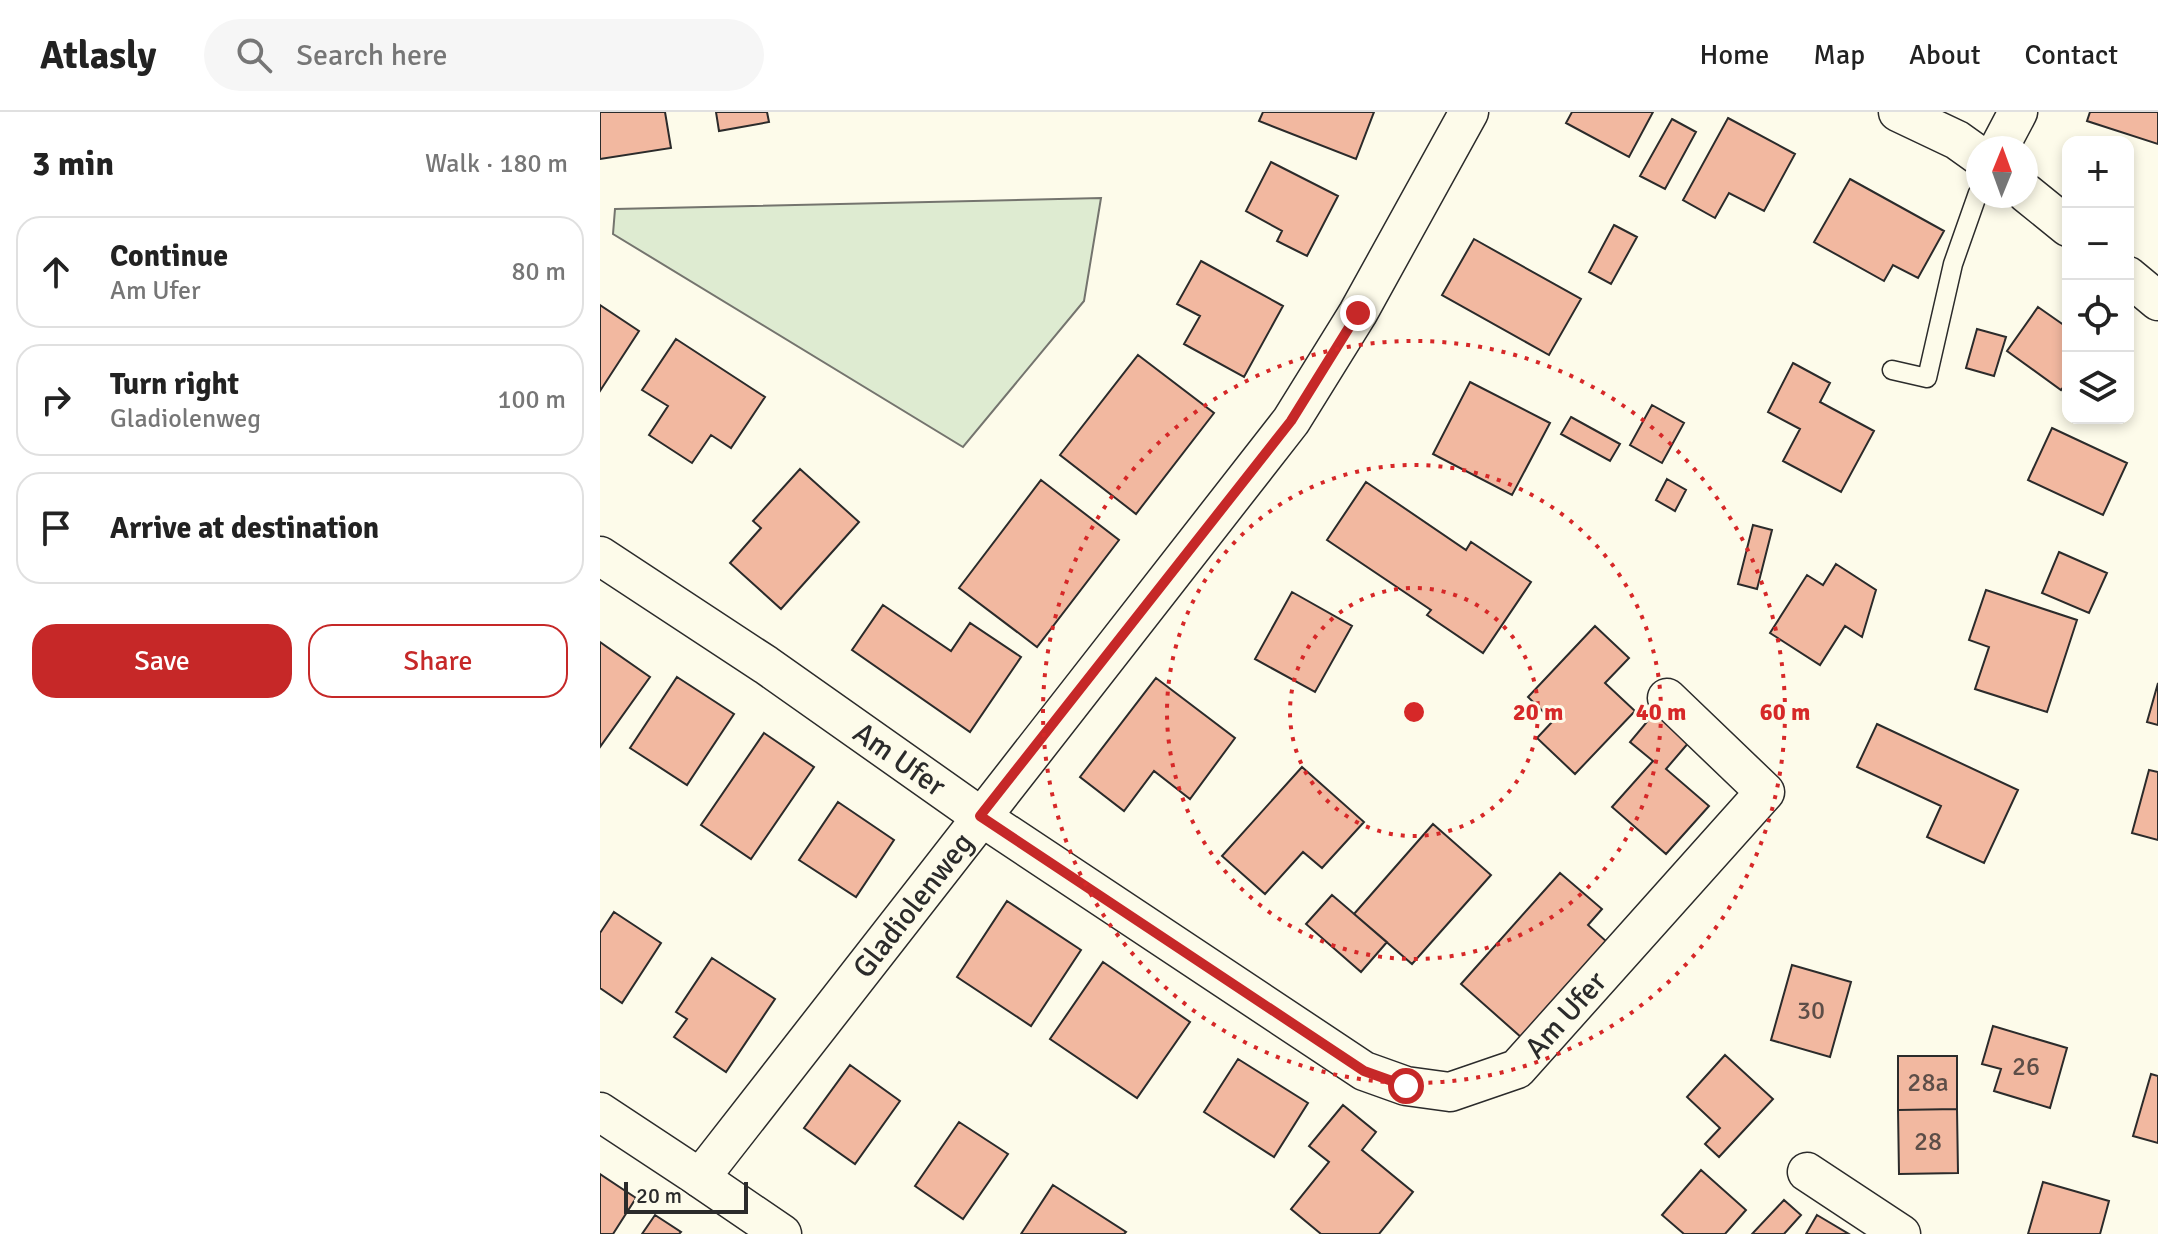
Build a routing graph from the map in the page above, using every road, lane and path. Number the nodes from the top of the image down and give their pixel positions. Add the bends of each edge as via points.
1 (1469, 112) edge
2 (1898, 112) edge
3 (2018, 112) edge
4 (2005, 136) edge
5 (1966, 146) edge
6 (2038, 203) edge
7 (1973, 208) edge
8 (2062, 222) edge
9 (2133, 280) edge
10 (2158, 301) edge
11 (1892, 370) dead end
12 (600, 556) edge
13 (1667, 698) dead end
14 (980, 816) junction
15 (600, 1112) edge
16 (1807, 1172) dead end
17 (700, 1178) junction
18 (782, 1234) edge
19 (1901, 1234) edge

1 - 14 street, Gladiolenweg via 1358,313 1291,421
2 - 5 street
3 - 4 street
6 - 8 street
7 - 11 lane via 1953,264 1927,378
9 - 10 street
12 - 14 street, Am Ufer
13 - 14 street, Am Ufer via 1765,792 1517,1069 1450,1092 1406,1086 1364,1071
14 - 17 street, Gladiolenweg
15 - 17 street
16 - 19 street
17 - 18 street

